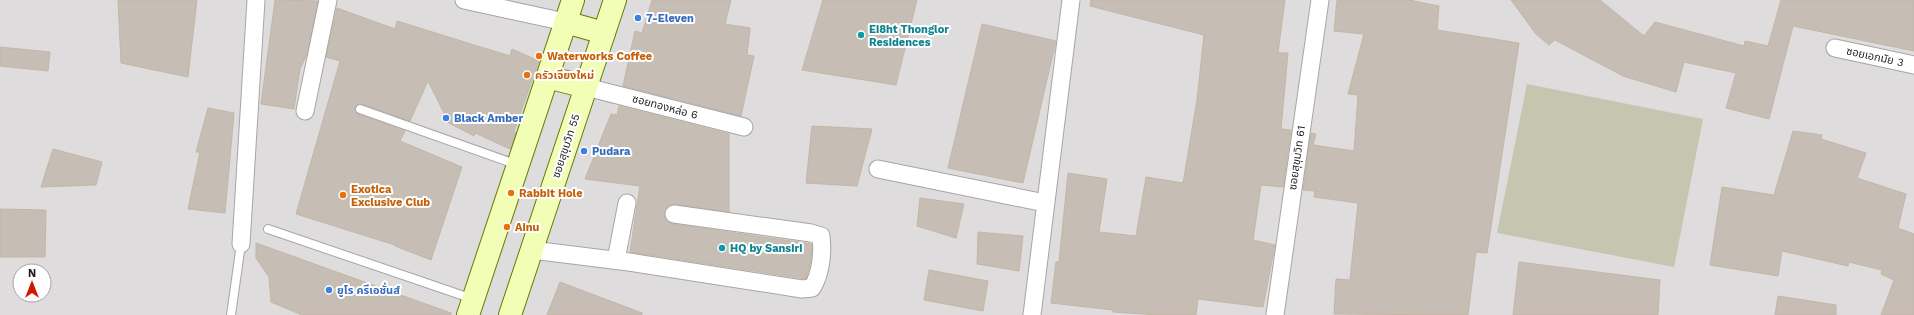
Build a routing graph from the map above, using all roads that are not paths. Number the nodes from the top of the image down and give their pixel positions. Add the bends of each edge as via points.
1 (256, 0) edge
2 (328, 0) edge
3 (464, 0) edge
4 (573, 0) edge
5 (615, 0) edge
6 (1071, 0) edge
7 (1320, 0) edge
8 (565, 22) junction
9 (604, 33) junction
10 (1835, 48) dead end
11 (1914, 65) edge
12 (547, 77) junction
13 (586, 87) junction
14 (360, 109) dead end
15 (306, 111) dead end
16 (744, 127) dead end
17 (518, 165) junction
18 (878, 169) dead end
19 (627, 203) dead end
20 (1045, 203) junction
21 (674, 214) dead end
22 (268, 229) dead end
23 (241, 244) joint
24 (532, 250) junction
25 (616, 260) junction
26 (471, 307) edge
27 (231, 315) edge
28 (510, 315) edge
29 (1032, 315) edge
30 (1274, 315) edge

1 - 23 street
2 - 15 street
3 - 8 street
4 - 8 main road
5 - 9 main road, ซอยสุขุมวิท 55
6 - 20 street
7 - 30 street, ซอยสุขุมวิท 61
8 - 9 main road
8 - 12 main road
9 - 13 main road, ซอยสุขุมวิท 55
10 - 11 street, ซอยเอกมัย 3
12 - 13 main road
12 - 17 main road
13 - 16 street, ซอยทองหล่อ 6
13 - 24 main road, ซอยสุขุมวิท 55
14 - 17 lane
17 - 26 main road
18 - 20 street
19 - 25 street
20 - 29 street
21 - 25 street via 811,232 821,236 817,280 812,288 802,289
22 - 26 lane
23 - 27 lane
24 - 25 street
24 - 28 main road, ซอยสุขุมวิท 55

